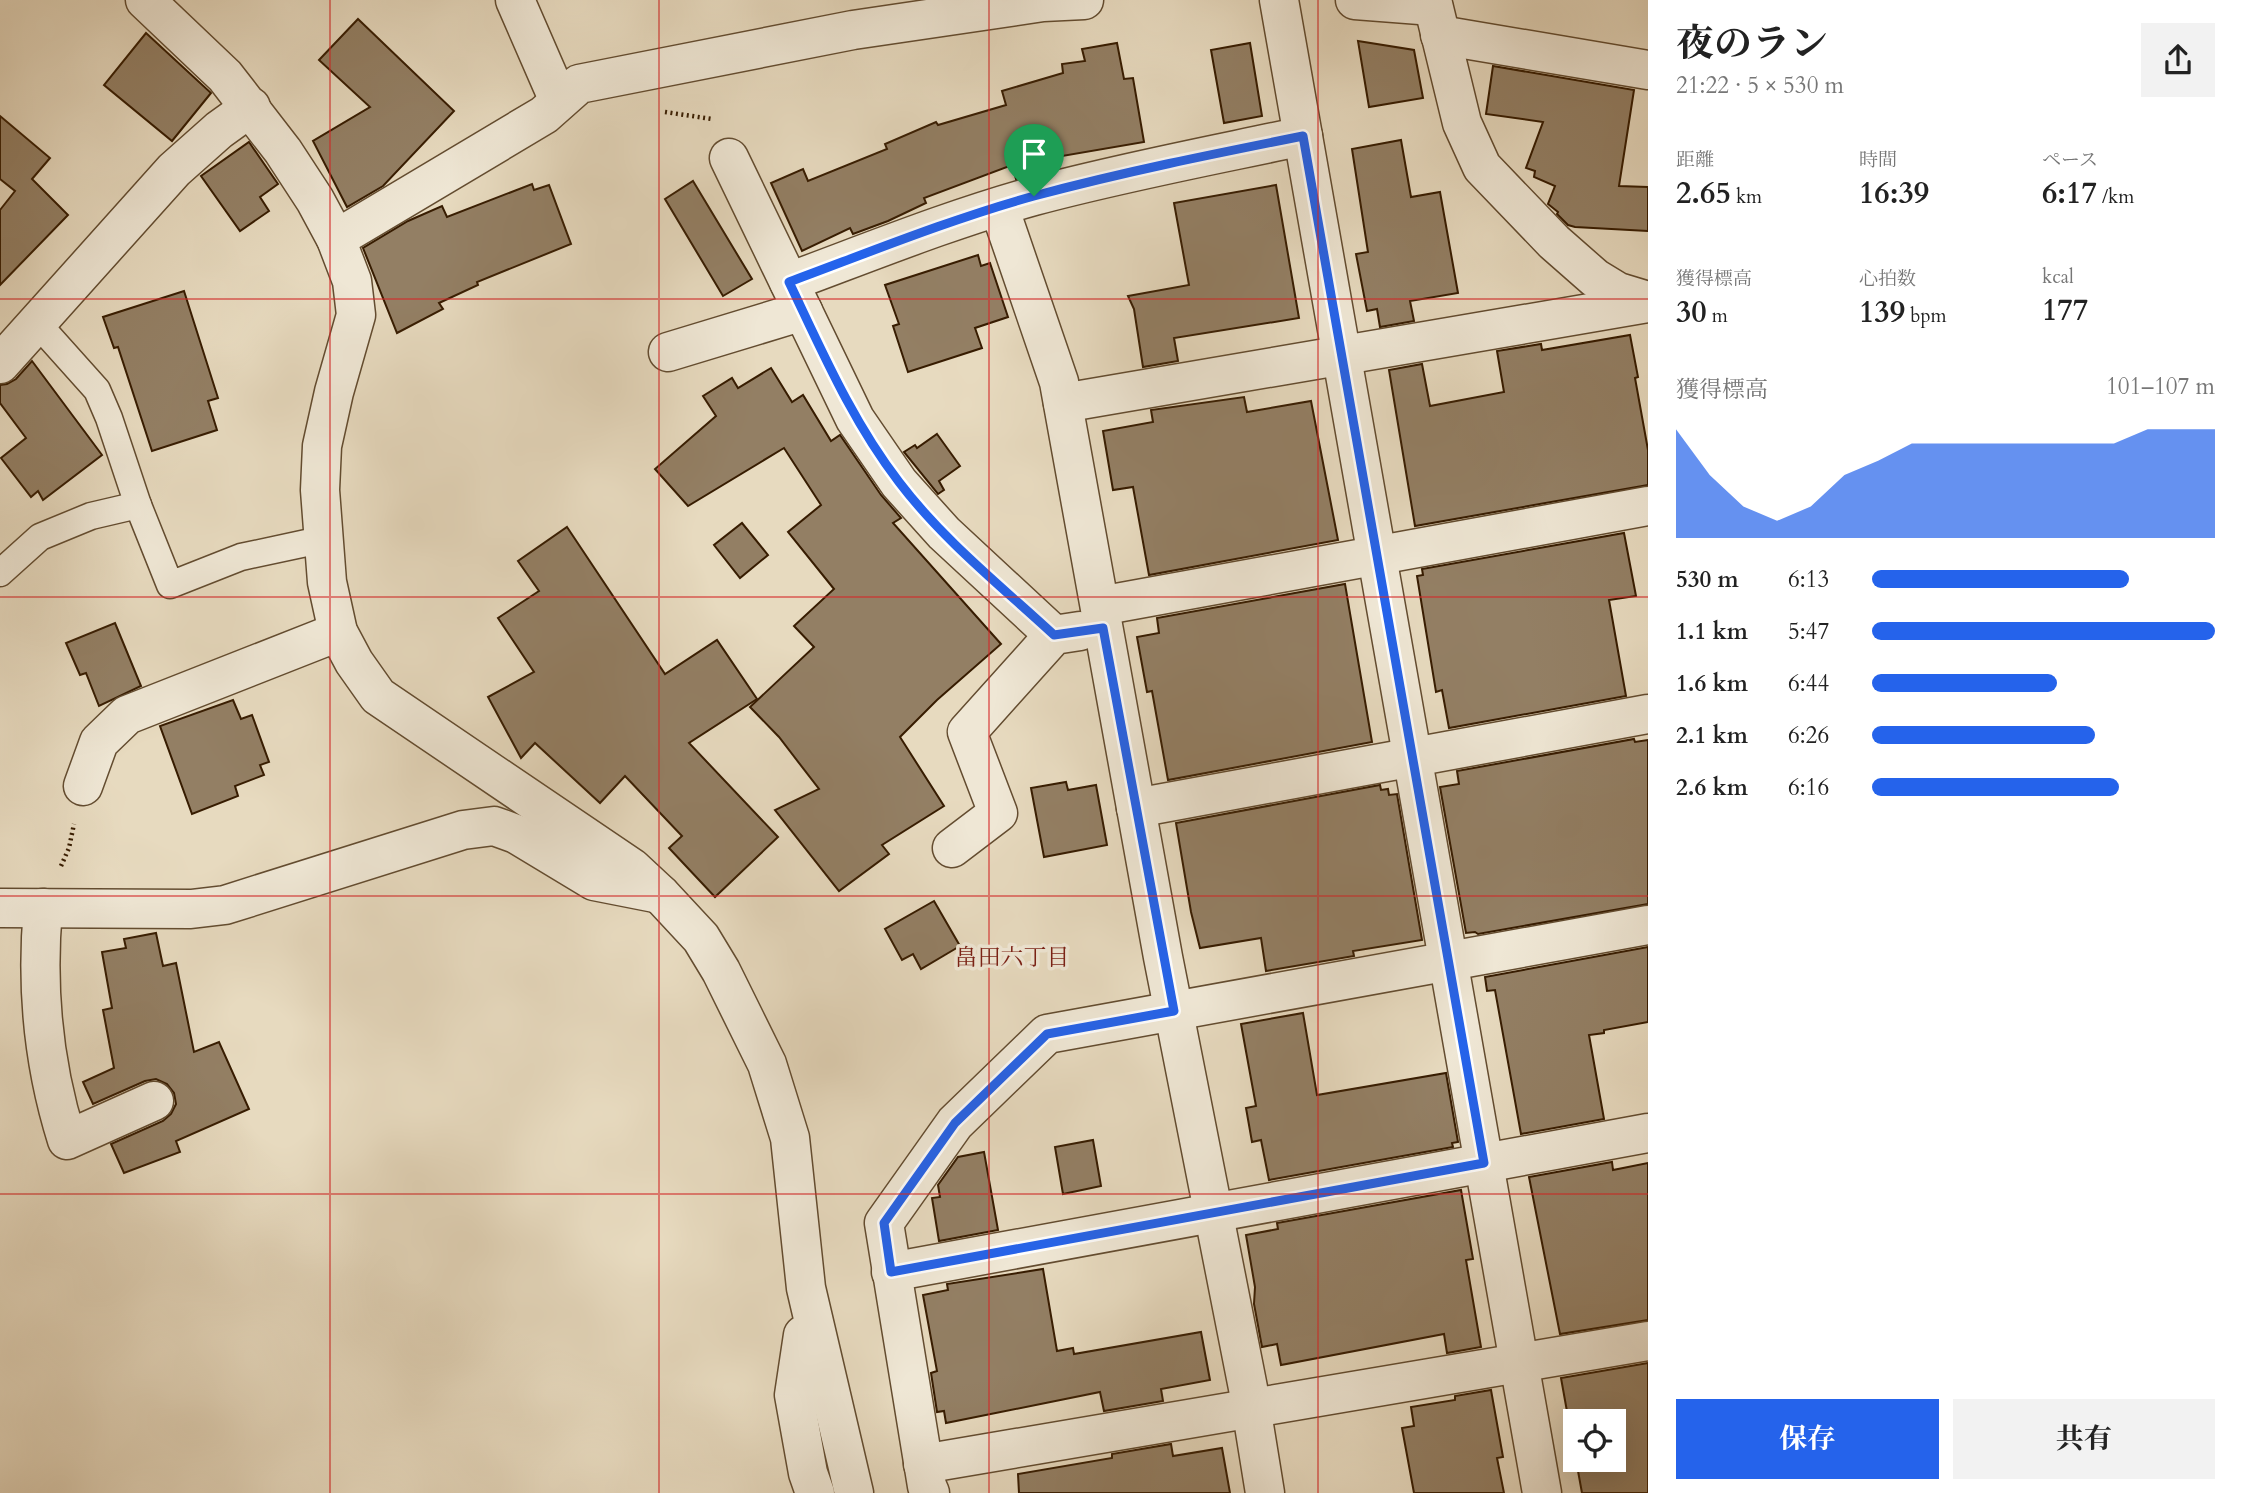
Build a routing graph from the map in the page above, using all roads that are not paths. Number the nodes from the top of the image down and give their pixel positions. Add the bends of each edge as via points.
1 (145, 0) edge
2 (515, 0) edge
3 (1084, 0) edge
4 (1279, 0) edge
5 (1355, 0) edge
6 (1435, 14) edge
7 (1648, 70) edge
8 (559, 101) junction
9 (251, 107) junction
10 (1303, 136) junction
11 (729, 158) dead end
12 (999, 207) junction
13 (336, 239) junction
14 (796, 297) junction
15 (1648, 302) edge
16 (37, 323) junction
17 (668, 352) dead end
18 (1341, 355) junction
19 (0, 364) edge
20 (1063, 403) junction
21 (138, 505) junction
22 (1648, 506) edge
23 (325, 539) junction
24 (1377, 556) junction
25 (0, 573) edge
26 (1102, 617) junction
27 (338, 632) junction
28 (1054, 635) junction
29 (1648, 714) edge
30 (1413, 757) junction
31 (83, 786) road end
32 (1136, 808) junction
33 (952, 848) dead end
34 (661, 895) junction
35 (0, 908) edge
36 (43, 908) junction
37 (1648, 925) edge
38 (1448, 961) junction
39 (1174, 1011) junction
40 (154, 1101) dead end
41 (1648, 1133) edge
42 (1484, 1163) junction
43 (1214, 1212) junction
44 (891, 1272) junction
45 (803, 1335) dead end
46 (1648, 1341) edge
47 (1518, 1363) junction
48 (1251, 1408) junction
49 (927, 1478) edge
50 (815, 1493) edge
51 (854, 1493) edge
52 (1265, 1493) edge
53 (1542, 1493) edge

1 - 9 street
2 - 8 street
3 - 8 street via 853,30 579,84
4 - 10 street
5 - 6 street
6 - 7 street
6 - 15 street via 1462,123 1482,167 1595,278
8 - 13 street via 544,115
9 - 13 street via 309,190
9 - 16 street via 174,170
10 - 12 street via 1147,168
10 - 18 street
11 - 14 street
12 - 14 street
12 - 20 street
13 - 23 street via 352,281 356,315 322,446
14 - 17 street
14 - 28 street via 855,419 899,483 944,533
15 - 18 street
16 - 19 street
16 - 21 lane via 97,390
18 - 20 street
18 - 24 street
20 - 26 street
21 - 23 lane via 170,585 241,558
21 - 25 lane via 90,516 40,537
22 - 24 street
23 - 27 street via 327,582
24 - 26 street
24 - 30 street
26 - 28 street
26 - 32 street
27 - 31 street via 127,715 99,742
27 - 34 street via 378,696 632,868
28 - 33 street via 967,732 998,813
29 - 30 street
30 - 32 street
30 - 38 street
32 - 39 street
34 - 36 street via 594,881 516,834 494,826 463,830 225,905
34 - 51 street via 701,938 767,1064 790,1138 806,1288
35 - 36 street
36 - 40 street via 38,956 43,1032 67,1140
37 - 38 street
38 - 39 street
38 - 42 street
39 - 43 street
39 - 44 street via 1047,1034 955,1123 884,1223
41 - 42 street
42 - 43 street
42 - 47 street
43 - 44 street
43 - 48 street
44 - 49 street
45 - 50 street via 794,1395
46 - 47 street
47 - 48 street
47 - 53 street
48 - 49 street
48 - 52 street

